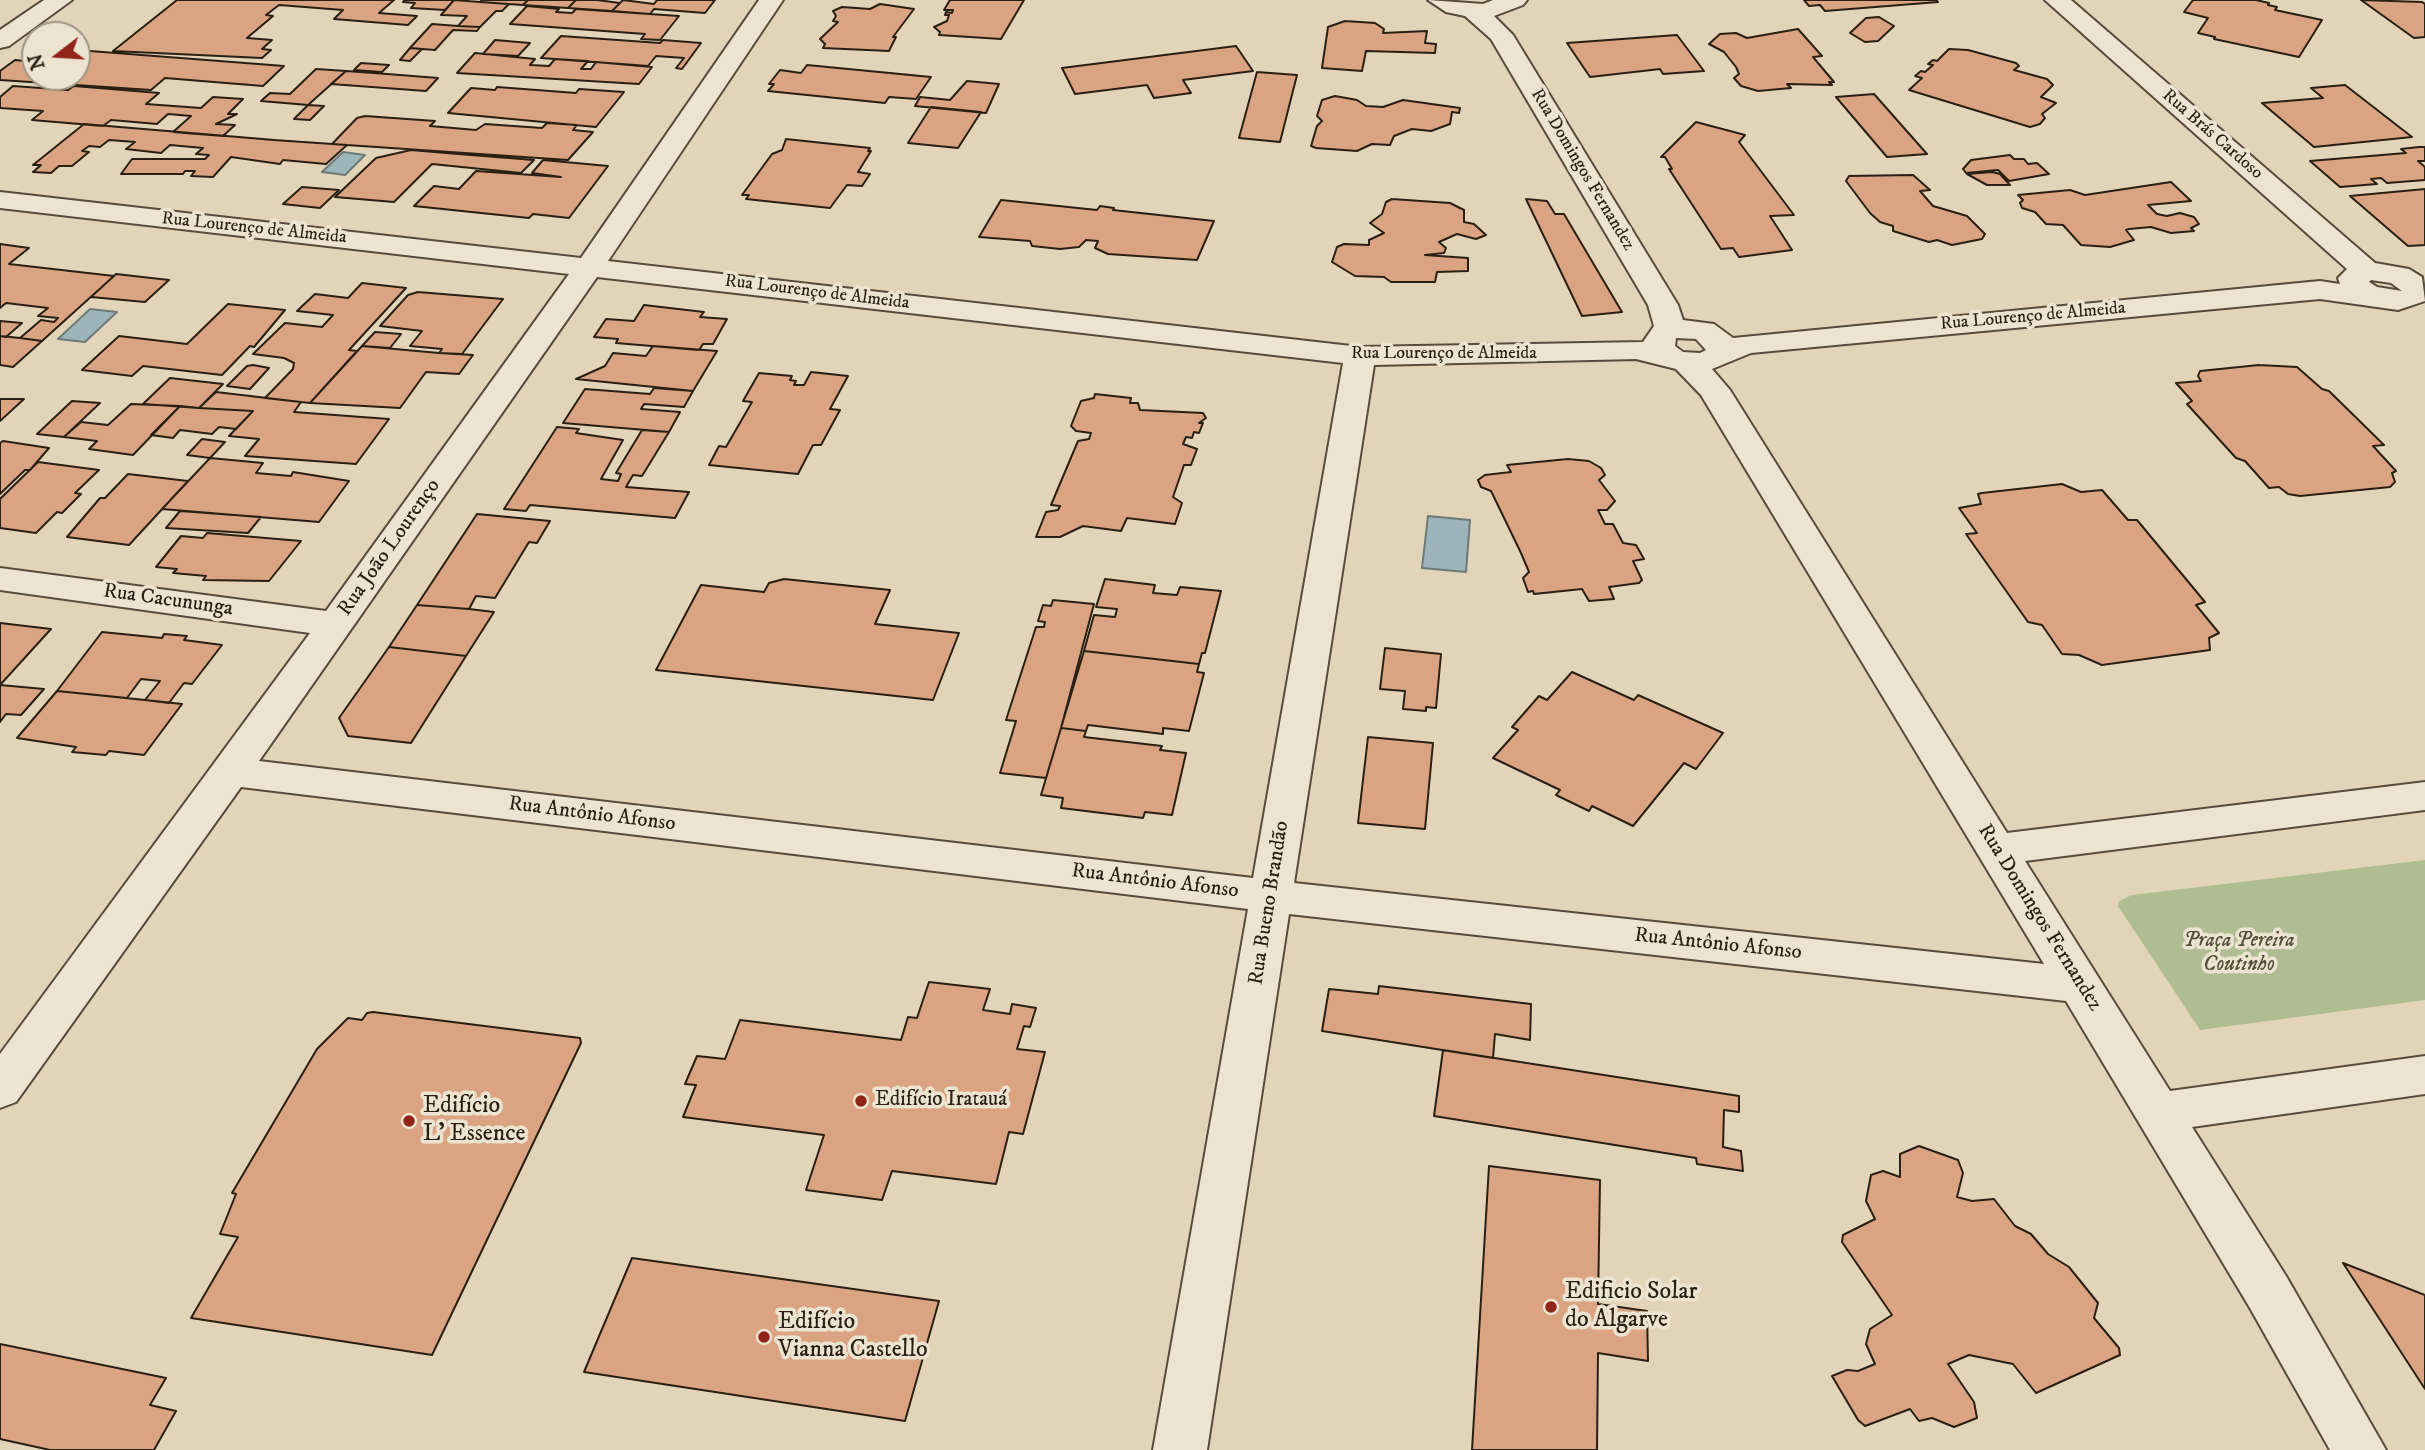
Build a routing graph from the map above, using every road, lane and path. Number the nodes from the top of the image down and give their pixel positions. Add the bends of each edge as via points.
1 (60, 0) edge
2 (771, 0) edge
3 (1440, 0) edge
4 (2057, 0) edge
5 (1497, 14) edge
6 (0, 41) edge
7 (0, 200) edge
8 (589, 267) junction
9 (2360, 274) junction
10 (2320, 290) junction
11 (2404, 291) edge
12 (2425, 325) edge
13 (1690, 346) junction
14 (1360, 356) junction
15 (0, 579) edge
16 (336, 624) junction
17 (231, 772) junction
18 (2425, 796) edge
19 (1997, 849) junction
20 (1271, 896) junction
21 (2080, 985) junction
22 (2425, 1075) edge
23 (0, 1089) edge
24 (2158, 1112) junction
25 (1180, 1450) edge
26 (2359, 1450) edge

1 - 6 street
2 - 8 street, Rua João Lourenço
3 - 5 street
4 - 9 street, Rua Brás Cardoso
5 - 13 street, Rua Domingos Fernandez
7 - 8 street, Rua Lourenço de Almeida
8 - 14 street, Rua Lourenço de Almeida
8 - 16 street, Rua João Lourenço
9 - 10 street, Rua Lourenço de Almeida
9 - 11 street via 2390,272
10 - 11 street, Rua Lourenço de Almeida
10 - 13 street, Rua Lourenço de Almeida
11 - 12 street
13 - 14 street, Rua Lourenço de Almeida
13 - 19 street, Rua Domingos Fernandez
14 - 20 street, Rua Bueno Brandão
15 - 16 street, Rua Cacununga
16 - 17 street, Rua João Lourenço
17 - 20 street, Rua Antônio Afonso
17 - 23 street, Rua João Lourenço
18 - 19 street
19 - 21 street, Rua Domingos Fernandez
20 - 21 street, Rua Antônio Afonso
20 - 25 street, Rua Bueno Brandão
21 - 24 street, Rua Domingos Fernandez
22 - 24 street
24 - 26 street, Rua Domingos Fernandez

